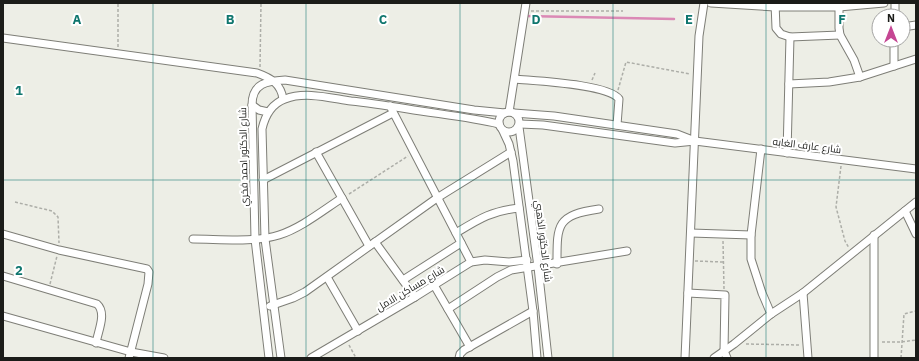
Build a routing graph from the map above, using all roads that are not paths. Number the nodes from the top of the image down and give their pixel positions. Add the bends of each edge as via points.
1 (526, 3) edge
2 (704, 3) edge
3 (711, 3) edge
4 (884, 3) edge
5 (775, 5) edge
6 (839, 5) edge
7 (840, 35) junction
8 (790, 37) junction
9 (3, 38) edge
10 (894, 48) edge
11 (916, 60) edge
12 (894, 66) junction
13 (860, 77) junction
14 (515, 79) junction
15 (272, 80) junction
16 (789, 84) junction
17 (283, 99) junction
18 (252, 105) junction
19 (391, 109) junction
20 (268, 112) junction
21 (509, 112) junction
22 (499, 124) junction
23 (519, 125) junction
24 (617, 125) junction
25 (503, 131) junction
26 (695, 141) junction
27 (761, 149) junction
28 (316, 152) junction
29 (511, 152) junction
30 (788, 153) junction
31 (916, 169) edge
32 (263, 180) junction
33 (342, 198) junction
34 (437, 198) junction
35 (916, 202) edge
36 (519, 208) junction
37 (598, 209) dead end
38 (905, 211) junction
39 (456, 233) junction
40 (691, 233) junction
41 (3, 234) edge
42 (916, 234) edge
43 (751, 235) junction
44 (874, 235) junction
45 (193, 239) dead end
46 (255, 239) junction
47 (265, 239) junction
48 (461, 243) junction
49 (372, 244) junction
50 (627, 251) dead end
51 (527, 260) junction
52 (471, 262) junction
53 (557, 264) junction
54 (538, 266) junction
55 (528, 268) junction
56 (3, 276) edge
57 (326, 277) junction
58 (403, 280) junction
59 (434, 285) junction
60 (803, 292) junction
61 (688, 293) junction
62 (415, 297) junction
63 (273, 305) junction
64 (264, 308) junction
65 (448, 310) junction
66 (533, 311) junction
67 (771, 314) junction
68 (3, 316) edge
69 (358, 330) junction
70 (96, 343) junction
71 (470, 347) junction
72 (724, 351) junction
73 (130, 355) edge
74 (164, 358) edge
75 (269, 358) edge
76 (281, 358) edge
77 (311, 358) edge
78 (459, 358) edge
79 (537, 358) edge
80 (548, 358) edge
81 (685, 358) edge
82 (714, 358) edge
83 (727, 358) edge
84 (808, 358) edge
85 (874, 358) edge

1 - 14 street
2 - 26 street via 700,31
3 - 5 street
4 - 6 street
5 - 6 street
5 - 8 street via 777,31 785,37
6 - 7 street
7 - 8 street
7 - 13 street
8 - 16 street
9 - 15 street via 260,74
10 - 12 street
11 - 12 street
12 - 13 street
13 - 16 street
14 - 21 street
14 - 24 street via 602,89 616,95 620,102
15 - 17 street via 280,89
15 - 18 street, شارع الدكتور احمد فخري via 257,88
15 - 21 street via 474,110
16 - 30 street
17 - 19 street via 315,96
17 - 20 street
18 - 20 street
18 - 46 street, شارع الدكتور احمد فخري
19 - 22 street
19 - 28 street
19 - 34 street
20 - 32 street, شارع الدكتور احمد فخري via 262,129
21 - 22 street via 501,115
21 - 23 street via 517,115
21 - 24 street, شارع عارف الغابه
22 - 25 street
23 - 25 street via 510,133
23 - 26 street, شارع عارف الغابه via 542,125 675,143
23 - 54 street, شارع الدكتور الذهبي
24 - 26 street, شارع عارف الغابه via 677,134
25 - 29 street, شارع الدكتور الذهبي
26 - 27 street, شارع عارف الغابه
26 - 40 street
27 - 30 street, شارع عارف الغابه
27 - 43 street
28 - 32 street
28 - 33 street
29 - 34 street
29 - 36 street, شارع الدكتور الذهبي
30 - 31 street, شارع عارف الغابه
32 - 47 street, شارع الدكتور احمد فخري
33 - 47 street via 294,229
33 - 49 street
34 - 39 street
34 - 49 street
35 - 38 street
36 - 39 street via 489,214
36 - 51 street, شارع الدكتور الذهبي
37 - 53 street via 572,216 559,227
38 - 42 street
38 - 44 street
39 - 48 street
40 - 43 street
40 - 61 street
41 - 73 street via 59,250 148,270 148,284
43 - 67 street via 751,259
44 - 60 street
44 - 85 street
45 - 46 street
46 - 47 street
46 - 64 street, شارع الدكتور احمد فخري
47 - 63 street, شارع الدكتور احمد فخري
48 - 52 street
48 - 58 street
49 - 57 street
49 - 58 street
50 - 53 street
51 - 52 street, شارع مساكن الامل
51 - 55 street, شارع الدكتور الذهبي
52 - 59 street, شارع مساكن الامل
53 - 54 street
54 - 55 street
54 - 80 street, شارع الدكتور الذهبي
55 - 65 street via 504,273
55 - 66 street, شارع الدكتور الذهبي
56 - 70 street via 88,300 100,306 102,315
57 - 63 street via 293,298
57 - 69 street
58 - 62 street
59 - 62 street, شارع مساكن الامل
59 - 65 street
60 - 67 street
60 - 84 street
61 - 72 street via 724,295
61 - 81 street
62 - 69 street, شارع مساكن الامل
63 - 64 street
63 - 76 street, شارع الدكتور احمد فخري
64 - 75 street, شارع الدكتور احمد فخري
65 - 71 street
66 - 71 street
66 - 79 street, شارع الدكتور الذهبي
67 - 72 street
68 - 70 street
69 - 77 street, شارع مساكن الامل
70 - 73 street
71 - 78 street via 460,354
72 - 82 street
72 - 83 street
73 - 74 street

